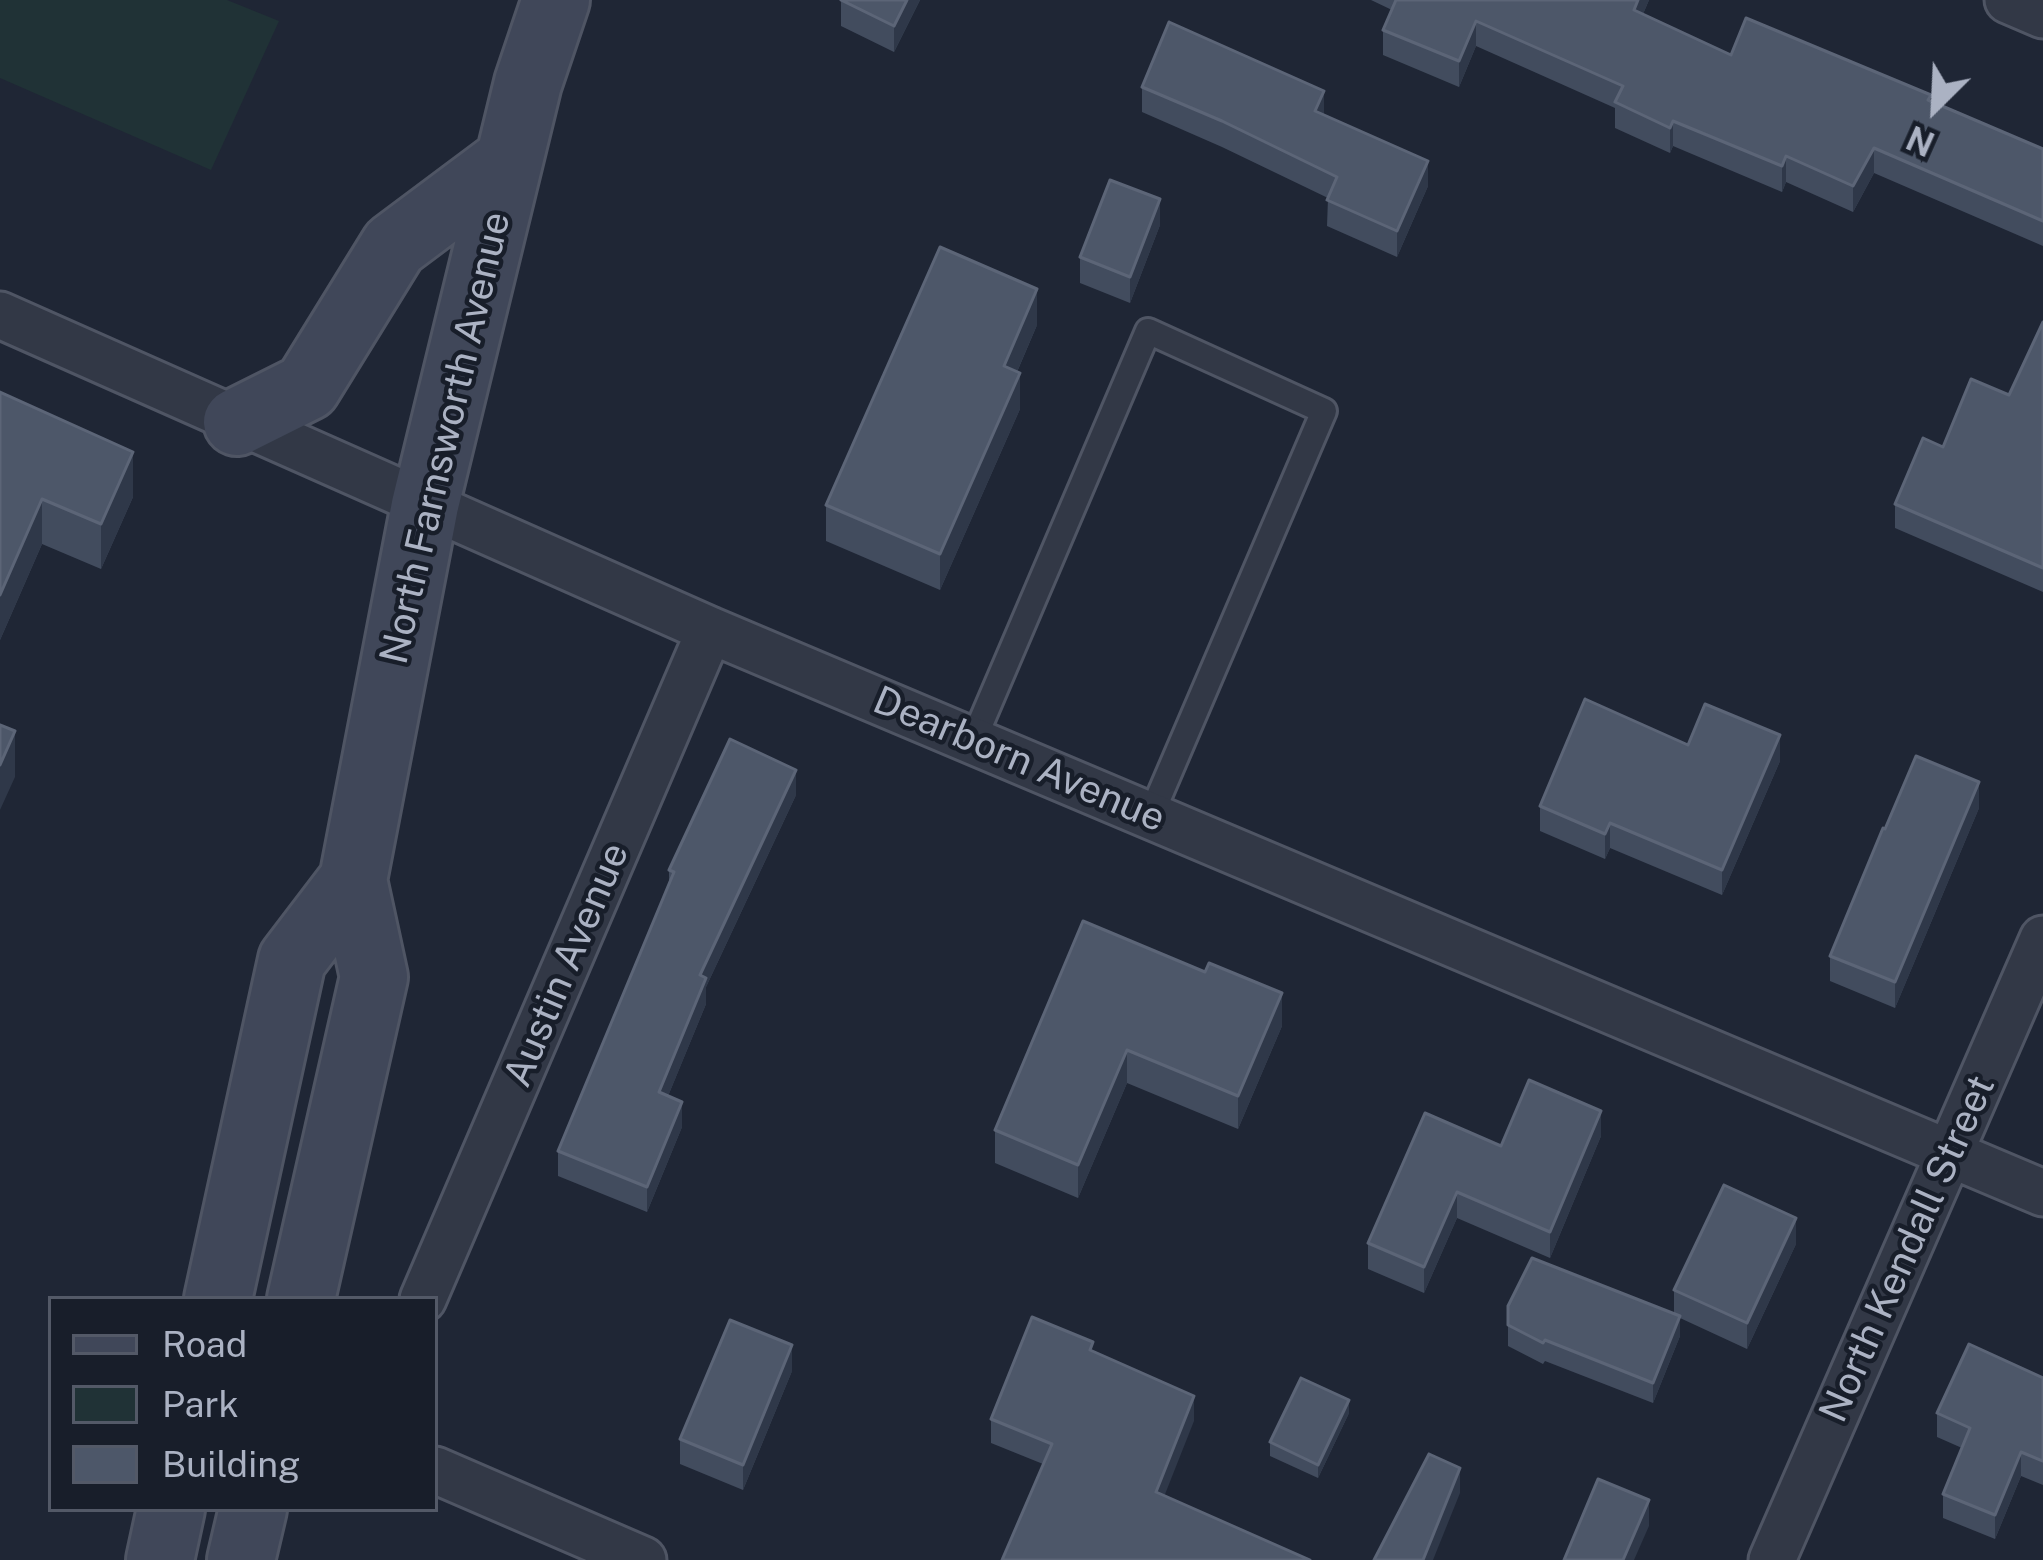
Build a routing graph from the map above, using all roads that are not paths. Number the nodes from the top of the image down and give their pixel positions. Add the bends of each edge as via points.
1 (556, 0) edge
2 (2008, 0) edge
3 (2043, 15) edge
4 (509, 160) junction
5 (0, 316) edge
6 (237, 422) junction
7 (425, 506) junction
8 (710, 630) junction
9 (973, 741) junction
10 (1151, 815) junction
11 (353, 880) junction
12 (2043, 938) edge
13 (1950, 1153) junction
14 (2043, 1193) edge
15 (219, 1296) edge
16 (302, 1296) edge
17 (424, 1296) edge
18 (438, 1471) edge
19 (170, 1512) edge
20 (252, 1512) edge
21 (160, 1560) edge
22 (242, 1560) edge
23 (643, 1560) edge
24 (1772, 1560) edge

1 - 4 main road, North Farnsworth Avenue
2 - 3 street
4 - 6 main road via 394,246 307,387
4 - 7 main road, North Farnsworth Avenue
5 - 6 street, Dearborn Avenue
6 - 7 street, Dearborn Avenue
7 - 8 street, Dearborn Avenue
7 - 11 main road, North Farnsworth Avenue
8 - 9 street, Dearborn Avenue
8 - 17 street, Austin Avenue
9 - 10 street, Dearborn Avenue
9 - 10 lane via 1148,331 1324,412
10 - 13 street, Dearborn Avenue
11 - 15 main road, North Farnsworth Avenue via 292,960
11 - 16 main road, North Farnsworth Avenue via 374,977
12 - 13 street, North Kendall Street
13 - 14 street, Dearborn Avenue
13 - 24 street, North Kendall Street
18 - 23 street
19 - 21 main road
20 - 22 main road

